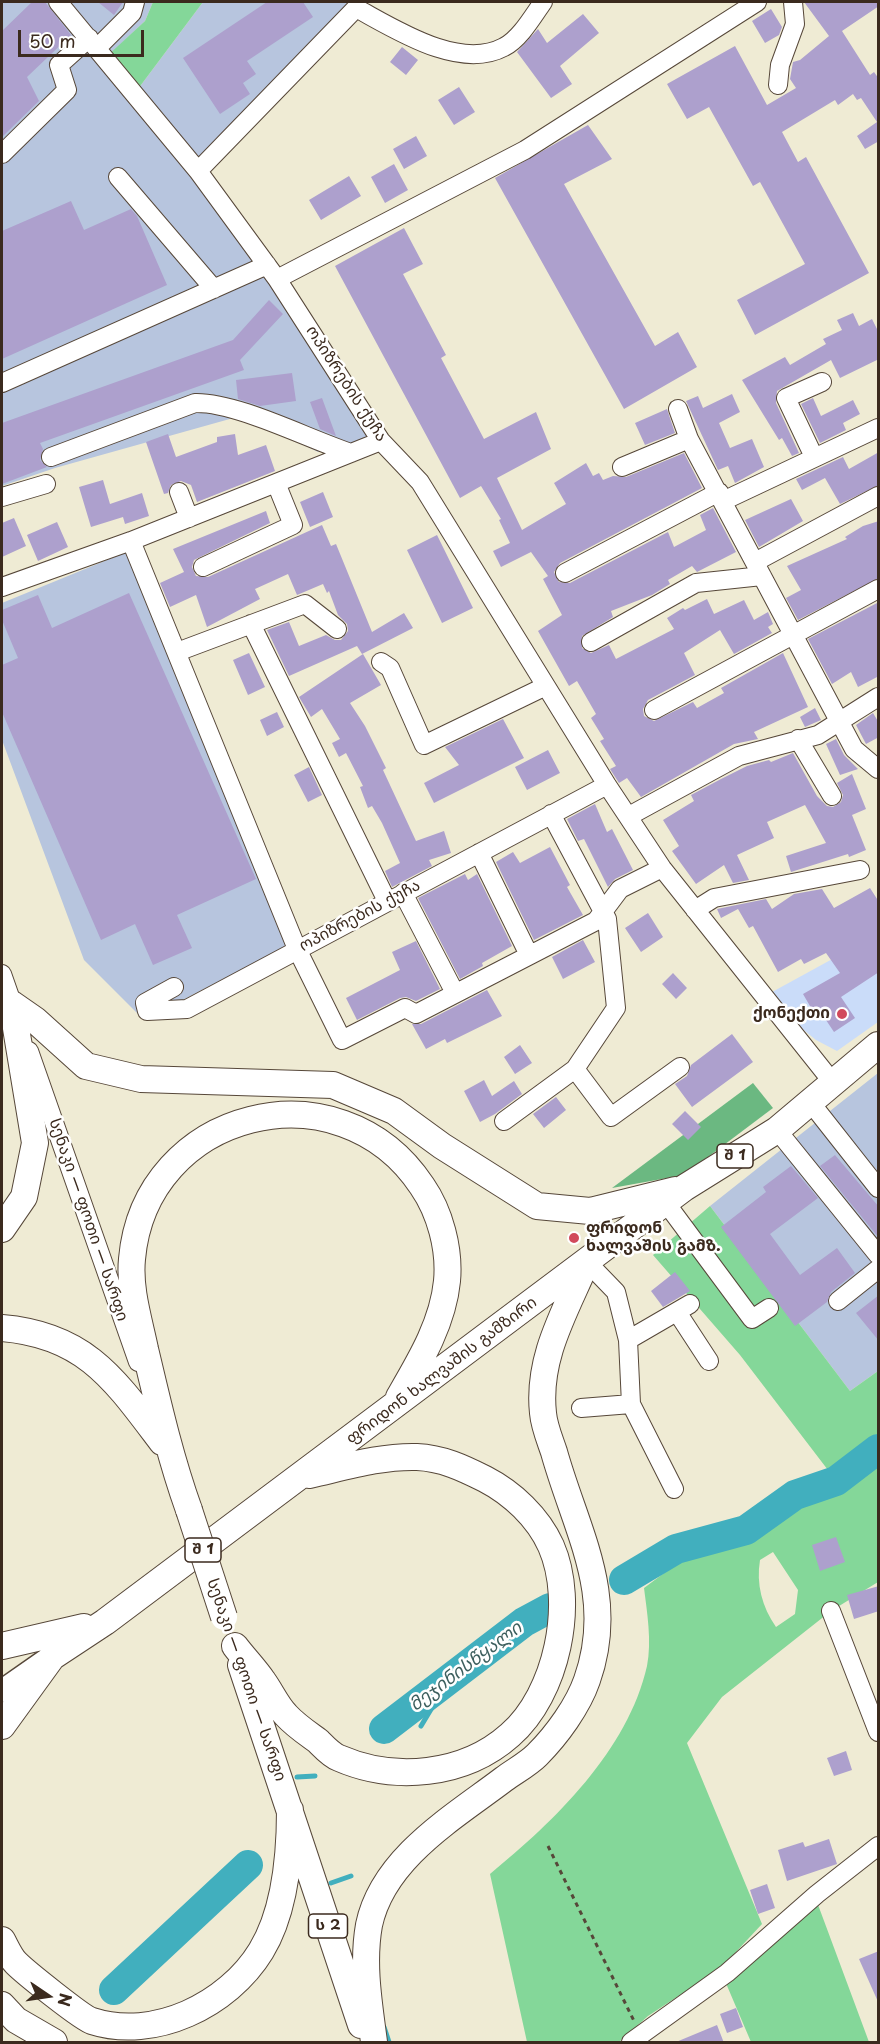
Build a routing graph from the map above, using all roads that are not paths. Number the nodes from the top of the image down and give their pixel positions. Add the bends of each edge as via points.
1 (57, 2) edge
2 (135, 2) edge
3 (543, 2) edge
4 (757, 2) edge
5 (793, 2) edge
6 (352, 5) edge
7 (93, 43) junction
8 (778, 85) dead end
9 (2, 154) edge
10 (198, 171) junction
11 (118, 177) dead end
12 (272, 272) junction
13 (214, 288) junction
14 (822, 382) dead end
15 (2, 383) edge
16 (678, 409) dead end
17 (879, 428) edge
18 (689, 439) junction
19 (381, 441) junction
20 (351, 453) junction
21 (51, 457) dead end
22 (814, 457) junction
23 (622, 467) dead end
24 (276, 483) junction
25 (46, 484) dead end
26 (179, 492) dead end
27 (879, 496) edge
28 (2, 497) edge
29 (721, 497) junction
30 (189, 518) junction
31 (131, 541) junction
32 (203, 567) dead end
33 (759, 569) junction
34 (565, 573) dead end
35 (2, 587) edge
36 (879, 589) edge
37 (251, 624) junction
38 (337, 628) dead end
39 (794, 635) junction
40 (591, 642) dead end
41 (177, 652) junction
42 (381, 662) dead end
43 (546, 686) junction
44 (879, 697) edge
45 (654, 710) dead end
46 (840, 720) junction
47 (798, 739) junction
48 (879, 769) edge
49 (607, 785) junction
50 (832, 796) dead end
51 (551, 814) junction
52 (628, 816) junction
53 (478, 853) junction
54 (662, 868) junction
55 (861, 870) dead end
56 (395, 897) junction
57 (695, 910) junction
58 (602, 911) junction
59 (297, 950) junction
60 (529, 955) junction
61 (2, 974) edge
62 (174, 987) dead end
63 (454, 993) junction
64 (12, 1004) junction
65 (879, 1045) edge
66 (680, 1067) dead end
67 (574, 1069) junction
68 (834, 1084) junction
69 (811, 1102) junction
70 (504, 1121) dead end
71 (777, 1130) junction
72 (879, 1188) edge
73 (675, 1196) junction
74 (2, 1229) edge
75 (879, 1255) edge
76 (587, 1262) junction
77 (879, 1269) edge
78 (838, 1301) dead end
79 (769, 1308) dead end
80 (2, 1328) edge
81 (628, 1340) junction
82 (709, 1361) dead end
83 (631, 1404) junction
84 (393, 1408) junction
85 (581, 1408) dead end
86 (168, 1449) junction
87 (300, 1477) junction
88 (674, 1489) dead end
89 (831, 1611) dead end
90 (105, 1622) junction
91 (2, 1646) edge
92 (235, 1646) junction
93 (51, 1656) junction
94 (2, 1691) edge
95 (2, 1726) edge
96 (879, 1732) edge
97 (290, 1810) junction
98 (879, 1846) edge
99 (2, 1940) edge
100 (2, 2005) edge
101 (54, 2043) edge
102 (368, 2043) edge
103 (374, 2043) edge
104 (632, 2043) edge

1 - 7 street, ოპიზრების ქუჩა
2 - 7 street via 132,13
3 - 6 street via 505,47 480,55 420,43
4 - 12 street via 525,150
5 - 8 street via 795,24 780,65
6 - 10 street
7 - 9 street via 59,64 67,90
7 - 10 street, ოპიზრების ქუჩა
10 - 12 street, ოპიზრების ქუჩა
11 - 13 street
12 - 13 street
12 - 19 street, ოპიზრების ქუჩა
13 - 15 street
14 - 22 street via 786,398
16 - 18 street
17 - 22 street
18 - 23 street
18 - 29 street
19 - 20 street
19 - 43 street, ოპიზრების ქუჩა via 420,482
20 - 21 street via 230,408 195,403
20 - 24 street
22 - 29 street
24 - 30 street
24 - 32 street via 293,525
25 - 28 street
26 - 30 street
27 - 33 street
29 - 33 street
29 - 34 street
30 - 31 street
31 - 35 street
31 - 41 street
33 - 39 street
33 - 40 street via 696,583
36 - 39 street
37 - 38 street via 305,604
37 - 41 street
37 - 56 street
39 - 45 street
39 - 46 street
41 - 59 street
42 - 43 street via 390,668 424,745
43 - 49 street, ოპიზრების ქუჩა
44 - 46 street
46 - 47 street via 818,735
46 - 48 street via 854,749
47 - 50 street
47 - 52 street via 739,756
49 - 51 street, ოპიზრების ქუჩა
49 - 52 street, ოპიზრების ქუჩა
51 - 53 street, ოპიზრების ქუჩა
51 - 58 street
52 - 54 street, ოპიზრების ქუჩა
53 - 56 street, ოპიზრების ქუჩა
53 - 60 street
54 - 57 street, ოპიზრების ქუჩა
54 - 58 street via 620,889
55 - 57 street via 714,898
56 - 59 street, ოპიზრების ქუჩა
56 - 63 street
57 - 68 street, ოპიზრების ქუჩა
58 - 60 street via 596,921
58 - 67 street via 607,920 616,1008
59 - 62 street, ოპიზრების ქუჩა via 187,1009 147,1011 145,1004
59 - 63 street via 342,1040 405,1008 416,1014
60 - 63 street
61 - 64 street, ს 2
64 - 73 highway via 86,1066 141,1079 333,1085 394,1111 537,1206 590,1211
64 - 74 highway via 34,1143 24,1197
64 - 86 street, სენაკი — ფოთი — სარფი / ს 2
65 - 68 highway, ფრიდონ ხალვაშის გამზირი / შ 1
66 - 67 street via 611,1117
67 - 70 street
68 - 69 highway, ფრიდონ ხალვაშის გამზირი / შ 1
69 - 71 highway, ფრიდონ ხალვაშის გამზირი / შ 1
69 - 72 street
71 - 73 highway, ფრიდონ ხალვაშის გამზირი / შ 1
71 - 75 street
73 - 76 highway, ფრიდონ ხალვაშის გამზირი / შ 1
73 - 79 street via 752,1319
76 - 81 street via 616,1292
76 - 84 highway, ფრიდონ ხალვაშის გამზირი / შ 1
76 - 103 highway via 553,1335 544,1375 543,1414 589,1553 598,1604 597,1641 587,1681 565,1721 536,1755 412,1851 392,1876 370,1923 365,1959
77 - 78 street
80 - 86 highway via 40,1334 72,1346 94,1361 129,1396
81 - 82 street via 684,1308
81 - 83 street
83 - 85 street
83 - 88 street
84 - 86 highway via 423,1355 439,1316 447,1280 446,1247 429,1196 399,1158 380,1142 340,1120 291,1113 234,1123 181,1155 148,1200 136,1234 132,1285
84 - 87 highway, ფრიდონ ხალვაშის გამზირი / შ 1
86 - 92 highway, სენაკი — ფოთი — სარფი / ს 2, bridge
87 - 90 highway, ფრიდონ ხალვაშის გამზირი / შ 1
87 - 92 highway via 366,1462 418,1457 458,1465 504,1489 533,1517 551,1546 560,1586 562,1623 555,1663 538,1699 510,1735 466,1762 431,1772 385,1772 337,1758 285,1714
89 - 96 street
90 - 91 highway
90 - 93 highway, ფრიდონ ხალვაშის გამზირი / შ 1
92 - 97 highway, სენაკი — ფოთი — სარფი / ს 2
93 - 94 main road, ფრიდონ ხალვაშის გამზირი / შ 1
93 - 95 highway
97 - 99 highway via 290,1859 279,1907 262,1951 228,1991 181,2017 144,2027 90,2021 15,1962
97 - 102 highway, სენაკი — ფოთი — სარფი / ს 2
98 - 104 street via 727,1973
100 - 101 highway via 16,2020

